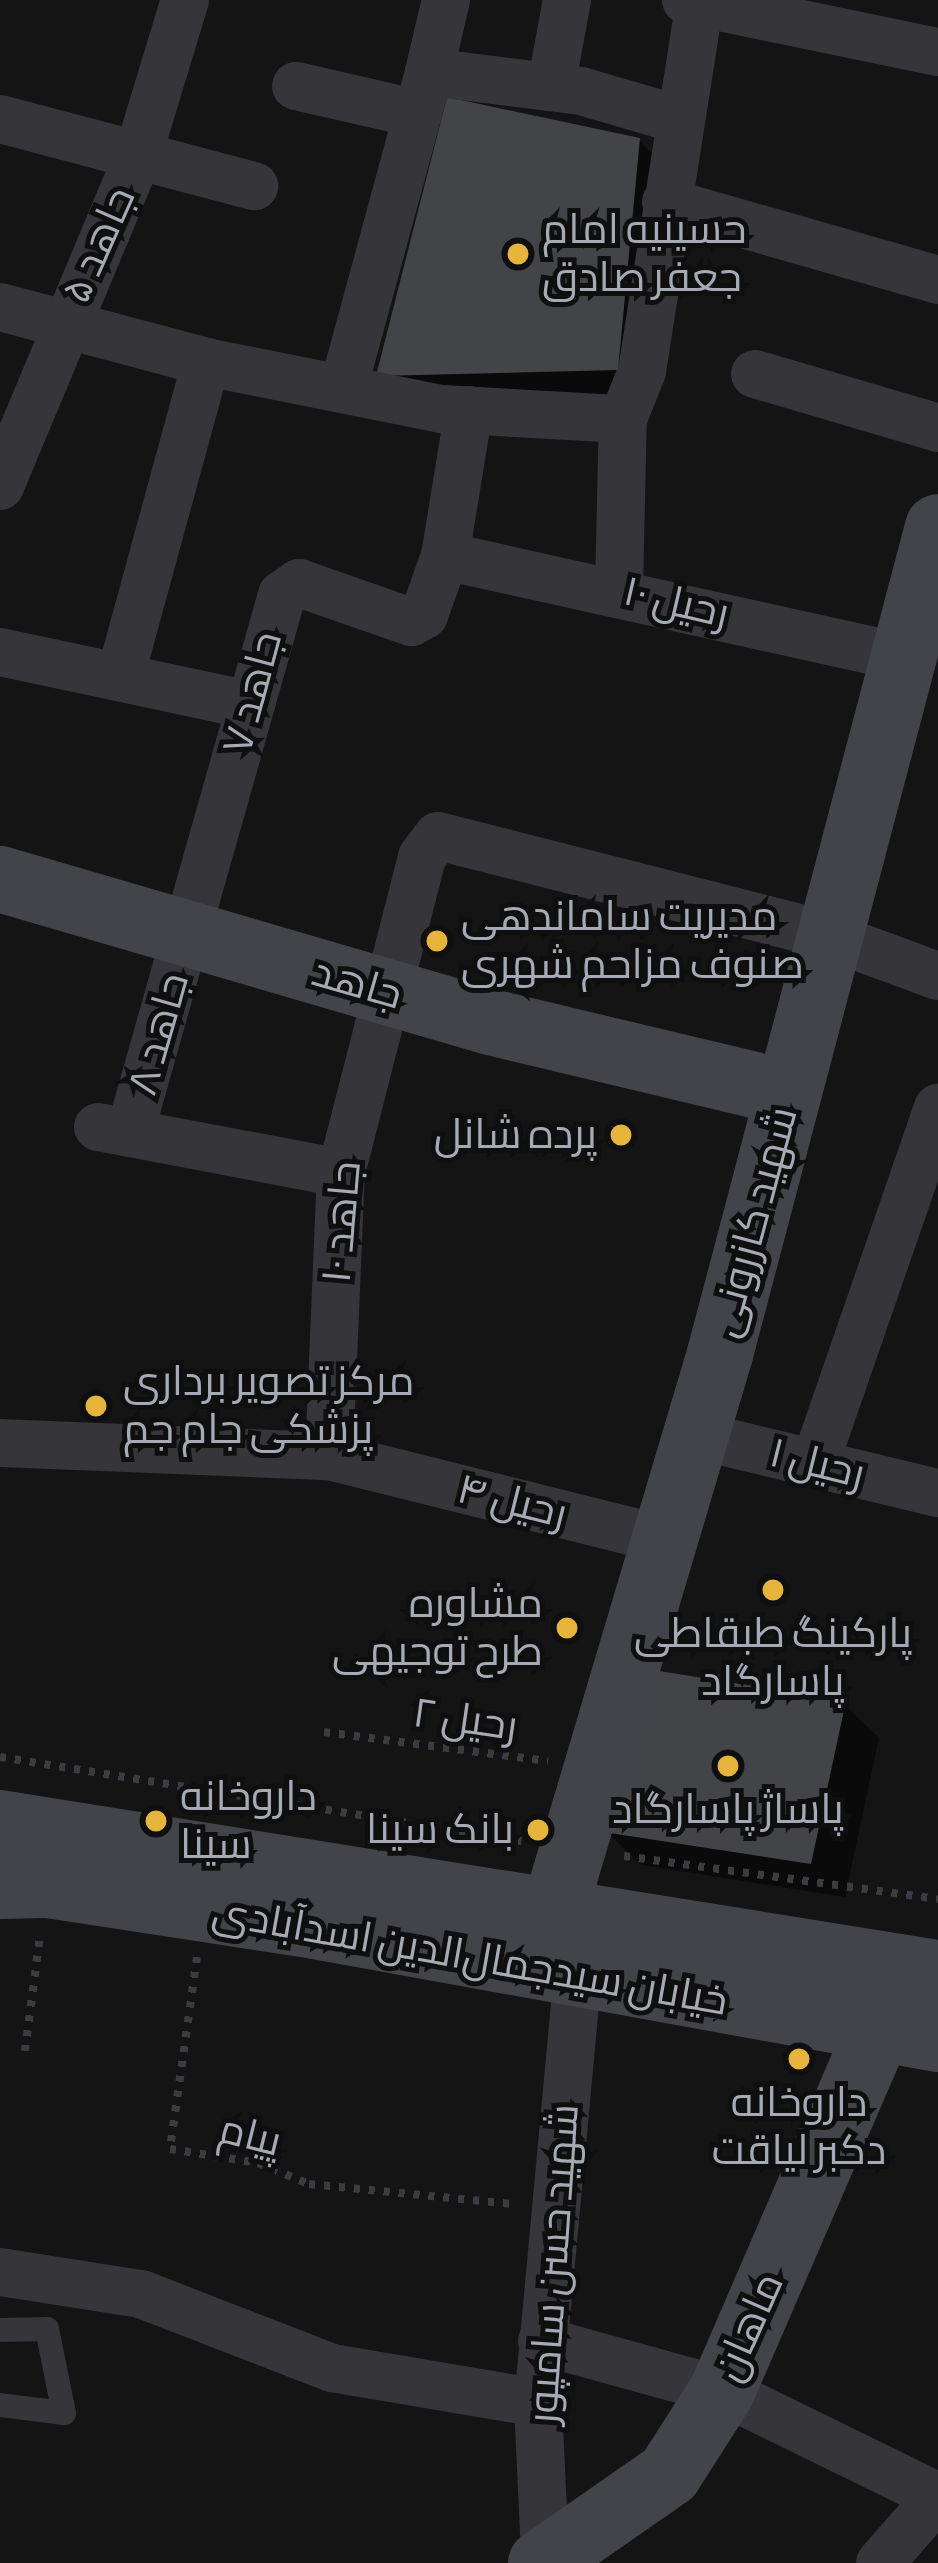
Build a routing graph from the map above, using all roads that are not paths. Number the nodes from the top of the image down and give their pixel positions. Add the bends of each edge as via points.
1 (185, 0) edge
2 (446, 0) edge
3 (567, 0) edge
4 (693, 4) edge
5 (938, 52) edge
6 (296, 86) dead end
7 (551, 88) junction
8 (422, 93) junction
9 (0, 119) edge
10 (677, 119) junction
11 (137, 158) junction
12 (254, 186) dead end
13 (666, 202) junction
14 (938, 280) edge
15 (0, 307) edge
16 (63, 324) junction
17 (206, 362) junction
18 (755, 374) dead end
19 (343, 389) junction
20 (469, 410) junction
21 (623, 419) junction
22 (938, 428) edge
23 (0, 486) edge
24 (938, 527) edge
25 (445, 556) junction
26 (620, 589) junction
27 (0, 652) edge
28 (120, 677) junction
29 (911, 700) edge
30 (249, 705) junction
31 (0, 879) edge
32 (188, 936) junction
33 (829, 936) junction
34 (938, 976) edge
35 (387, 993) junction
36 (788, 1093) junction
37 (938, 1108) edge
38 (341, 1173) junction
39 (696, 1435) junction
40 (0, 1443) edge
41 (329, 1456) junction
42 (814, 1463) junction
43 (938, 1493) edge
44 (665, 1540) junction
45 (0, 1822) edge
46 (24, 1886) edge
47 (554, 1912) junction
48 (938, 1973) edge
49 (578, 1974) junction
50 (908, 2033) edge
51 (0, 2272) edge
52 (0, 2330) edge
53 (542, 2342) junction
54 (722, 2390) junction
55 (538, 2403) junction
56 (0, 2405) edge
57 (938, 2497) edge
58 (551, 2560) edge
59 (880, 2563) edge

1 - 11 street, جاهد ۵
2 - 8 street
3 - 7 street
4 - 5 street
4 - 10 street
6 - 8 street
7 - 8 street
7 - 10 street
8 - 19 street
9 - 11 street
10 - 13 street
11 - 12 street
11 - 16 street, جاهد ۵
13 - 14 street
13 - 21 street via 642,371
15 - 16 street
16 - 17 street
16 - 23 street, جاهد ۵
17 - 19 street
17 - 28 street
18 - 22 street
19 - 20 street
20 - 21 street
20 - 25 street, جاهد ۷
21 - 26 street
24 - 29 street, شهید کازرونی
25 - 26 street, رحیل ۱۰
25 - 30 street, جاهد ۷ via 424,615 411,622 299,583 282,595
26 - 29 street, رحیل ۱۰
27 - 28 street
28 - 30 street
29 - 33 street, شهید کازرونی
30 - 32 street, جاهد ۷
31 - 32 street, جاهد
32 - 35 street, جاهد
32 - 38 street, جاهد ۸ via 114,1130
33 - 34 street
33 - 35 street, جاهد ۱۰ via 438,836 426,848
33 - 36 street, شهید کازرونی
35 - 36 street, جاهد
35 - 38 street, جاهد ۱۰
36 - 39 street, شهید کازرونی
37 - 42 street
38 - 41 street, جاهد ۱۰
39 - 42 street, رحیل ۱
39 - 44 street, شهید کازرونی
40 - 41 street, رحیل ۴
41 - 44 street, رحیل ۴
42 - 43 street, رحیل ۱
44 - 47 street, شهید کازرونی
45 - 47 street, خیابان سیدجمال‌الدین اسدآبادی
46 - 49 street, خیابان سیدجمال‌الدین اسدآبادی
47 - 48 street, خیابان سیدجمال‌الدین اسدآبادی
49 - 50 street, خیابان سیدجمال‌الدین اسدآبادی
49 - 53 street, شهید حسن سامپور
50 - 54 street, ماهان
51 - 55 street via 141,2294 332,2368
52 - 56 lane via 47,2329 64,2413
53 - 54 street
53 - 55 street, شهید حسن سامپور
54 - 57 street
54 - 58 street, ماهان via 669,2474
55 - 58 street, شهید حسن سامپور
57 - 59 street

